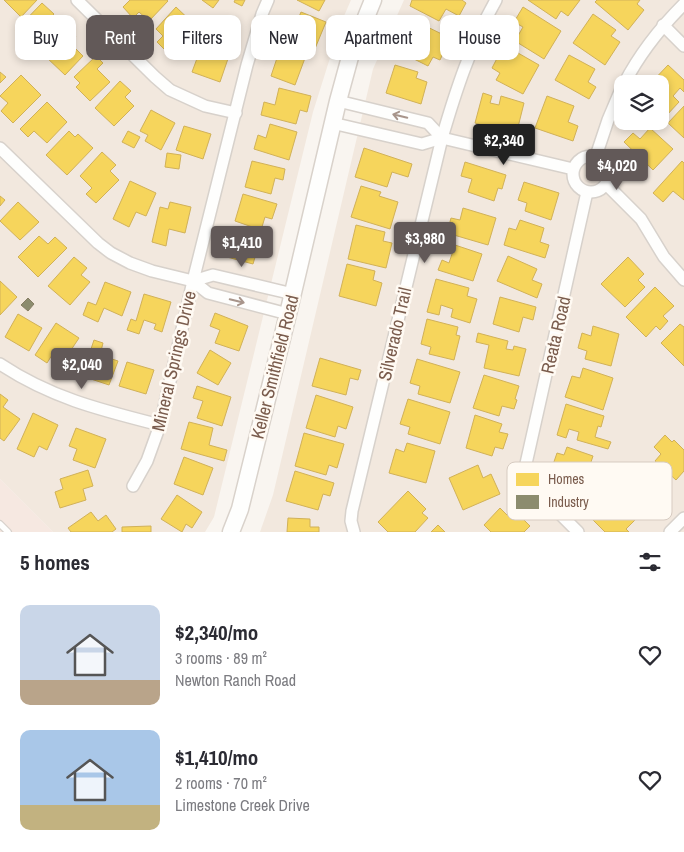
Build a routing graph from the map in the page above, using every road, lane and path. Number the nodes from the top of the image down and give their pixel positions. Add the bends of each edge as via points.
1 (77, 0) edge
2 (268, 0) edge
3 (373, 0) edge
4 (496, 0) edge
5 (684, 4) edge
6 (663, 25) junction
7 (684, 46) edge
8 (629, 75) edge
9 (338, 100) junction
10 (614, 106) edge
11 (236, 113) junction
12 (332, 123) junction
13 (442, 138) junction
14 (0, 148) edge
15 (596, 156) junction
16 (573, 169) junction
17 (606, 184) junction
18 (587, 192) junction
19 (684, 280) edge
20 (193, 281) junction
21 (292, 294) junction
22 (288, 314) junction
23 (0, 364) edge
24 (160, 425) junction
25 (526, 462) edge
26 (133, 486) dead end
27 (684, 518) edge
28 (566, 520) edge
29 (0, 524) edge
30 (353, 531) edge
31 (8, 532) edge
32 (231, 532) edge
33 (578, 532) edge
34 (670, 532) edge

1 - 11 street via 170,90 205,106
2 - 11 street, Mineral Springs Drive
3 - 9 main road, Keller Smithfield Road via 350,57
4 - 13 street, Silverado Trail via 472,45
5 - 6 street
6 - 7 street
6 - 8 street
9 - 12 main road, Keller Smithfield Road
13 -> 9 street via 428,124
10 - 15 street
11 - 20 street, Mineral Springs Drive
12 - 13 street via 422,144
12 - 21 main road, Keller Smithfield Road
13 - 16 street
13 - 30 street, Silverado Trail via 352,511
14 - 20 street via 111,253 152,271
15 - 16 street via 584,156
15 - 17 street via 608,167
16 - 18 street via 574,181
17 - 18 street via 598,191
17 - 19 street via 641,219 664,257
18 - 25 street, Reata Road
20 - 21 street via 214,275
20 -> 22 street via 208,293
20 - 24 street, Mineral Springs Drive
21 - 22 main road, Keller Smithfield Road
22 - 32 main road, Keller Smithfield Road via 240,509
23 - 24 street via 24,380 61,397
24 - 26 street, Mineral Springs Drive via 147,461
27 - 34 street
28 - 33 street, Reata Road
29 - 31 lane

